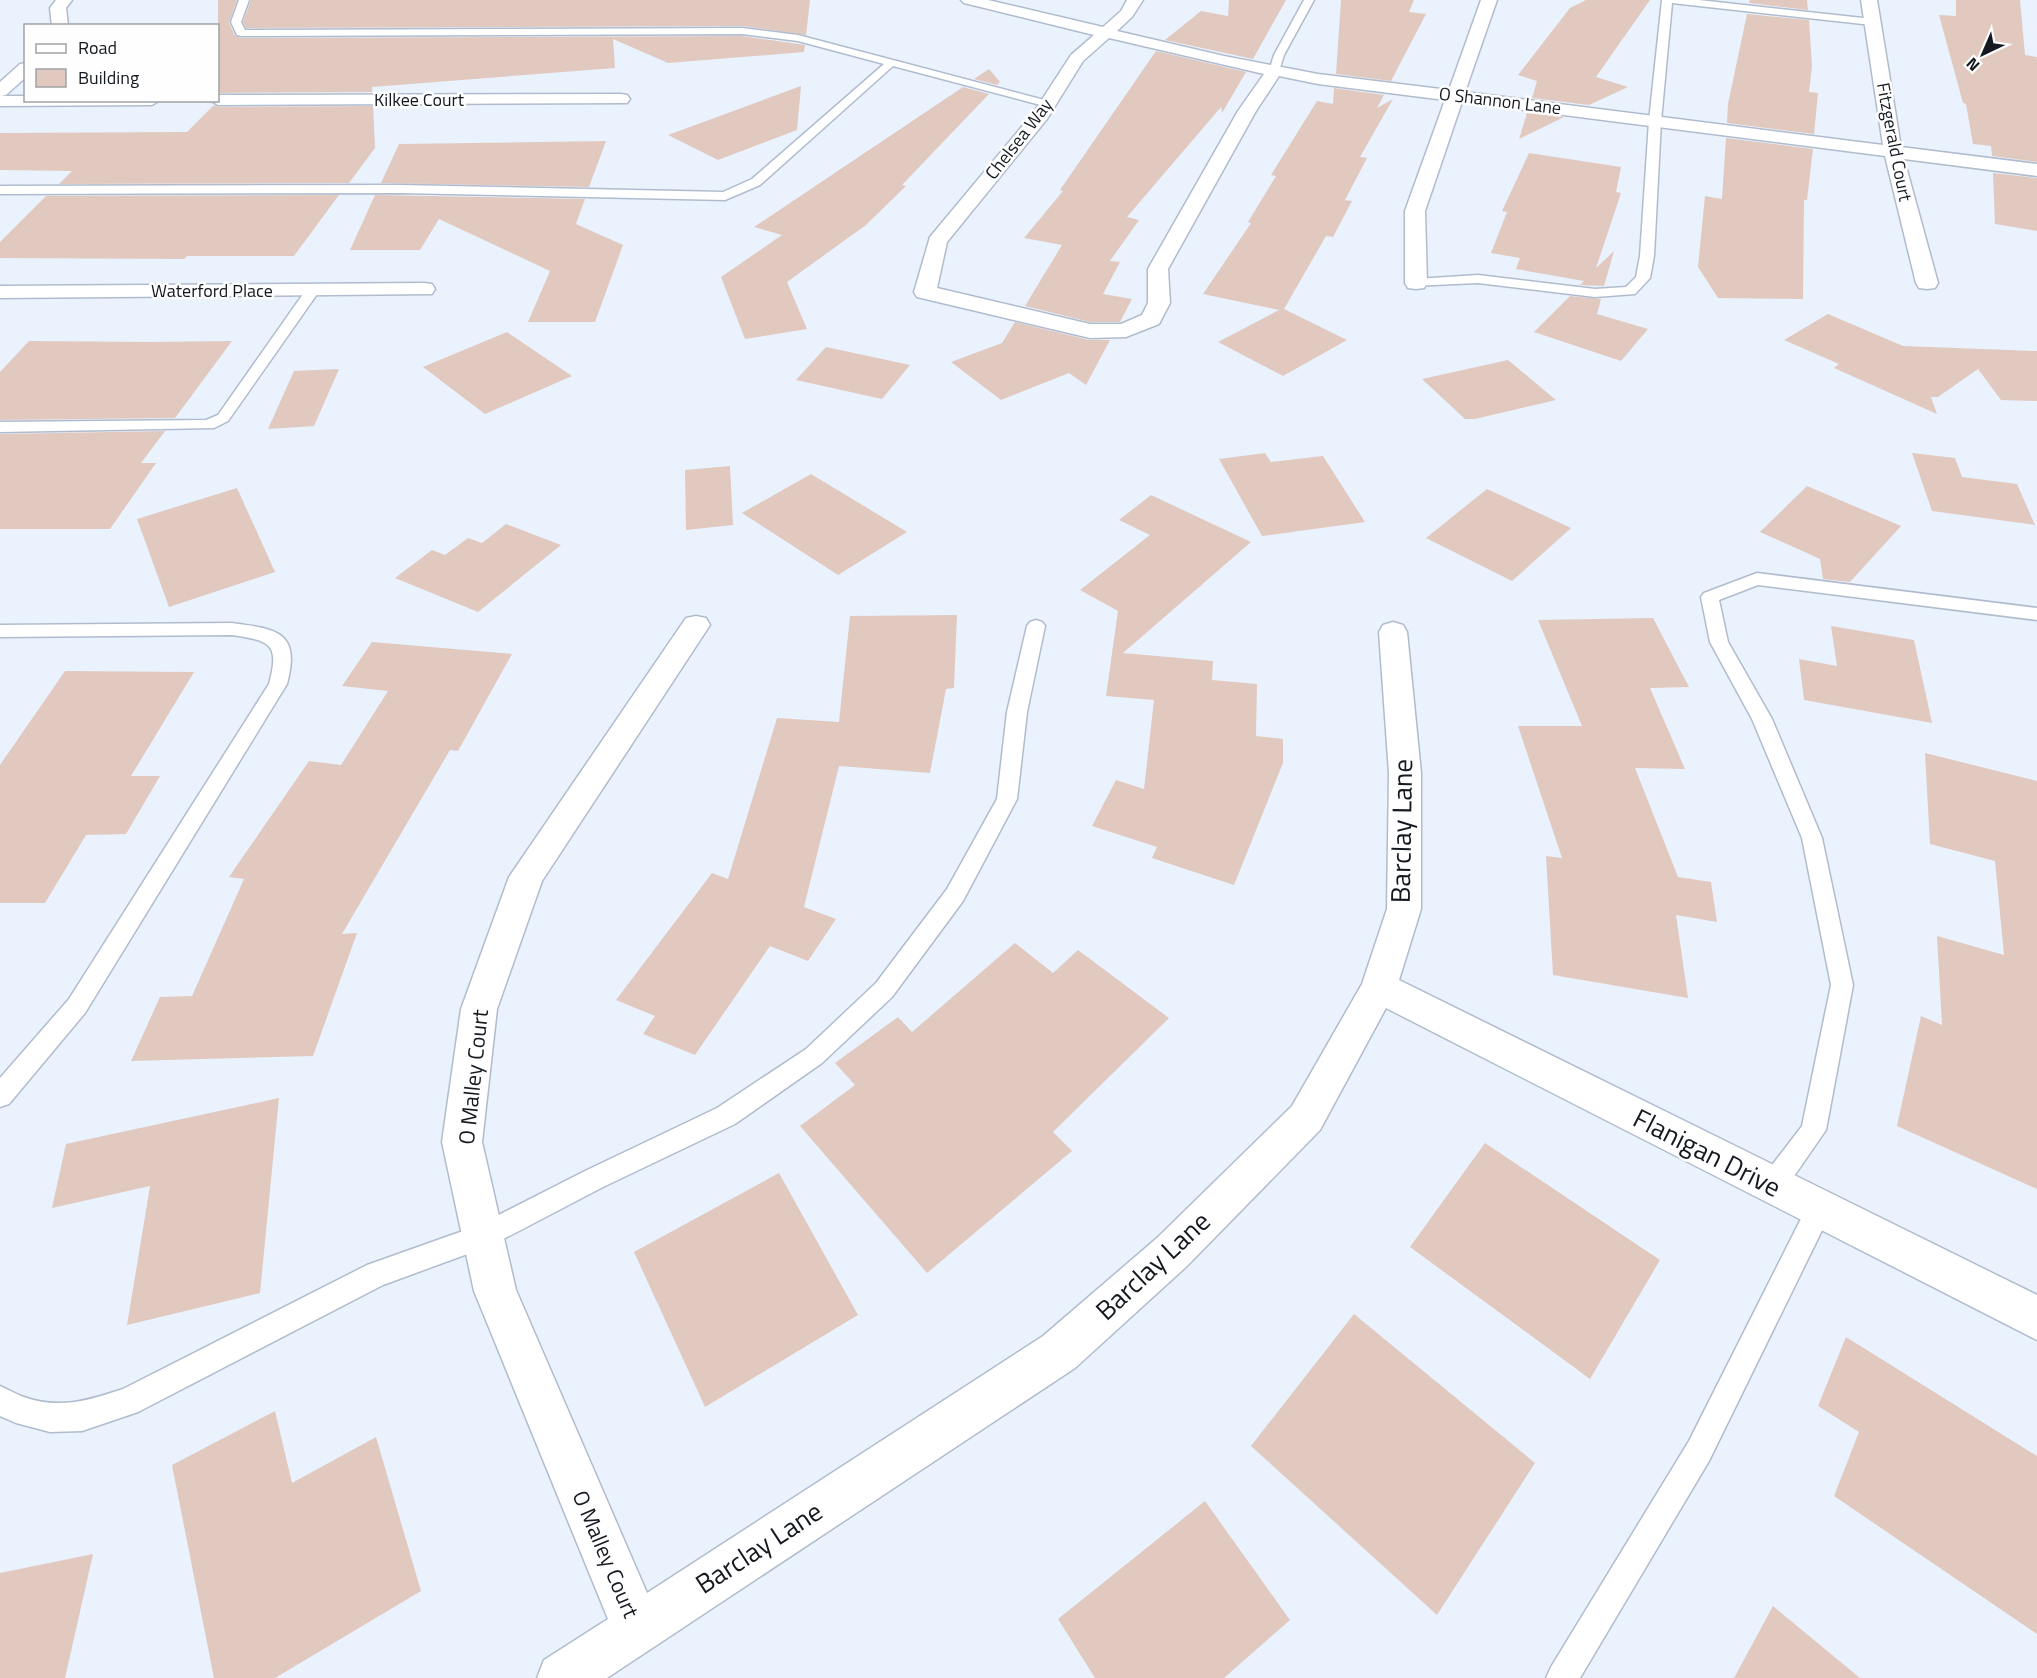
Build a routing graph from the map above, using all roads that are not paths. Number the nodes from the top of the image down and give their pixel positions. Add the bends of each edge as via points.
1 (64, 0) edge
2 (244, 0) edge
3 (969, 0) edge
4 (1135, 0) edge
5 (1309, 0) edge
6 (1489, 0) edge
7 (1668, 0) edge
8 (1672, 0) edge
9 (1869, 0) edge
10 (1872, 22) junction
11 (60, 24) edge
12 (1104, 34) junction
13 (892, 62) junction
14 (24, 70) edge
15 (1274, 70) junction
16 (0, 91) edge
17 (1456, 95) junction
18 (621, 99) dead end
19 (219, 100) edge
20 (0, 101) edge
21 (24, 101) edge
22 (1048, 104) junction
23 (1655, 121) junction
24 (1893, 152) junction
25 (2037, 170) edge
26 (0, 190) edge
27 (1927, 283) dead end
28 (1416, 284) joint
29 (424, 289) dead end
30 (313, 290) junction
31 (0, 292) edge
32 (0, 427) edge
33 (2037, 614) edge
34 (696, 625) dead end
35 (1036, 626) dead end
36 (0, 631) edge
37 (1393, 632) dead end
38 (1379, 987) junction
39 (0, 1096) edge
40 (1772, 1186) junction
41 (1819, 1210) junction
42 (483, 1236) junction
43 (2037, 1318) edge
44 (0, 1400) edge
45 (637, 1629) junction
46 (562, 1678) edge
47 (1562, 1678) edge

1 - 11 street via 58,8
2 - 13 lane via 236,22 240,33 742,31 798,38
3 - 12 street, O Shannon Lane
4 - 12 street, Chelsea Way via 1127,14
5 - 15 lane
6 - 17 street
7 - 23 lane
8 - 10 lane
9 - 10 street, Fitzgerald Court
10 - 24 street, Fitzgerald Court
12 - 15 street, O Shannon Lane
12 - 22 street, Chelsea Way via 1077,58
13 - 22 lane
13 - 26 lane via 756,182 725,196 400,189
14 - 16 street
15 - 17 street, O Shannon Lane
15 - 22 street, Chelsea Way via 1158,269 1159,303 1151,319 1114,332 1090,331 925,292 937,241
17 - 23 street, O Shannon Lane
17 - 28 street via 1414,211
18 - 19 street, Kilkee Court
20 - 21 street
23 - 24 street, O Shannon Lane
23 - 28 lane via 1647,256 1643,278 1630,291 1595,293 1478,279
24 - 25 street, O Shannon Lane
24 - 27 street, Fitzgerald Court
29 - 30 street, Waterford Place
30 - 31 street, Waterford Place
30 - 32 lane via 223,418 209,425
33 - 40 lane via 1757,579 1710,597 1719,642 1762,719 1812,838 1842,985 1814,1130
34 - 42 street, O Malley Court via 526,877 479,1009 462,1142
35 - 42 lane via 1017,712 1007,799 955,895 884,990 814,1056 726,1116
36 - 39 lane via 259,633 274,638 283,649 285,663 267,703 77,1006
37 - 38 street, Barclay Lane via 1405,773 1404,909
38 - 40 street, Flanigan Drive
38 - 45 street, Barclay Lane via 1306,1118 1172,1252 1059,1352
40 - 41 street, Flanigan Drive
41 - 43 street, Flanigan Drive
41 - 47 lane via 1699,1450
42 - 44 lane via 376,1274 128,1402 82,1417 50,1418 16,1409
42 - 45 street, O Malley Court via 495,1291
45 - 46 street, Barclay Lane

